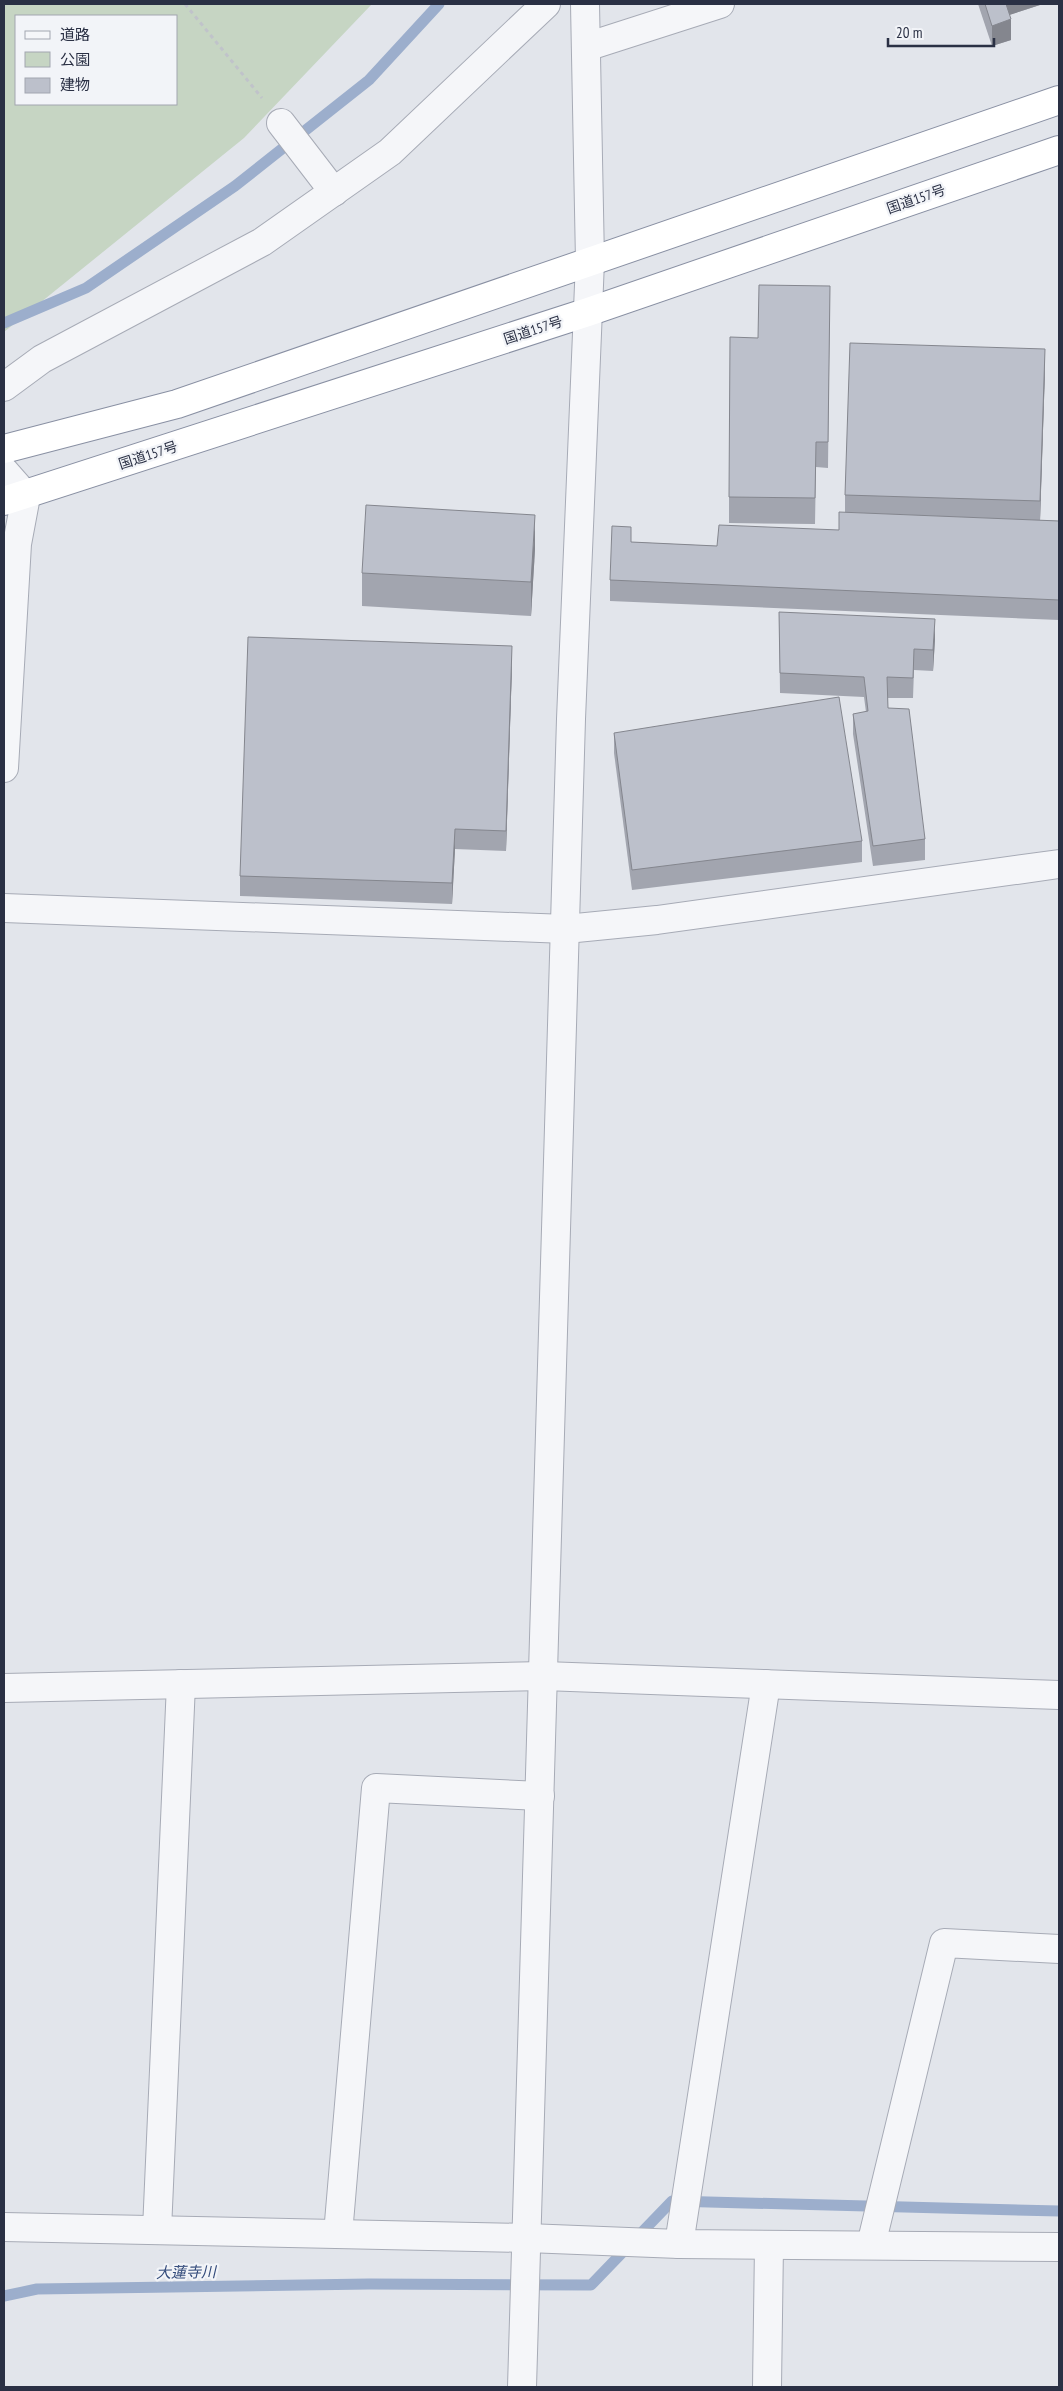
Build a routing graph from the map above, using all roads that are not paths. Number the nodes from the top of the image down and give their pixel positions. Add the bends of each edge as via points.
1 (546, 4) edge
2 (585, 4) edge
3 (720, 4) edge
4 (586, 47) junction
5 (1059, 100) edge
6 (281, 123) road end
7 (1059, 150) edge
8 (334, 192) junction
9 (590, 261) junction
10 (588, 312) junction
11 (4, 387) edge
12 (4, 449) edge
13 (4, 471) edge
14 (15, 499) edge
15 (5, 729) edge
16 (4, 768) edge
17 (1059, 864) edge
18 (4, 908) edge
19 (566, 929) junction
20 (544, 1676) junction
21 (181, 1684) junction
22 (766, 1684) junction
23 (4, 1688) edge
24 (1059, 1695) edge
25 (540, 1796) junction
26 (1059, 1948) edge
27 (4, 2227) edge
28 (157, 2230) junction
29 (338, 2234) junction
30 (527, 2238) junction
31 (679, 2244) junction
32 (770, 2245) junction
33 (871, 2245) junction
34 (1059, 2247) edge
35 (522, 2387) edge
36 (767, 2387) edge

1 - 8 street via 390,152
2 - 4 street
3 - 4 street
4 - 9 street
5 - 9 highway
6 - 8 street
7 - 10 highway, 国道157号
8 - 11 street via 262,242 42,359
9 - 10 street
9 - 12 highway via 177,404
10 - 14 highway, 国道157号
10 - 19 street
13 - 14 street
14 - 15 street via 17,544
15 - 16 street
17 - 19 street via 657,920
18 - 19 street
19 - 20 street
20 - 21 street
20 - 22 street
20 - 25 street
21 - 23 street
21 - 28 street
22 - 24 street
22 - 31 street
25 - 29 street via 376,1788
25 - 30 street
26 - 33 street via 944,1943
27 - 28 street
28 - 29 street
29 - 30 street
30 - 31 street
30 - 35 street
31 - 32 street
32 - 33 street
32 - 36 street
33 - 34 street

